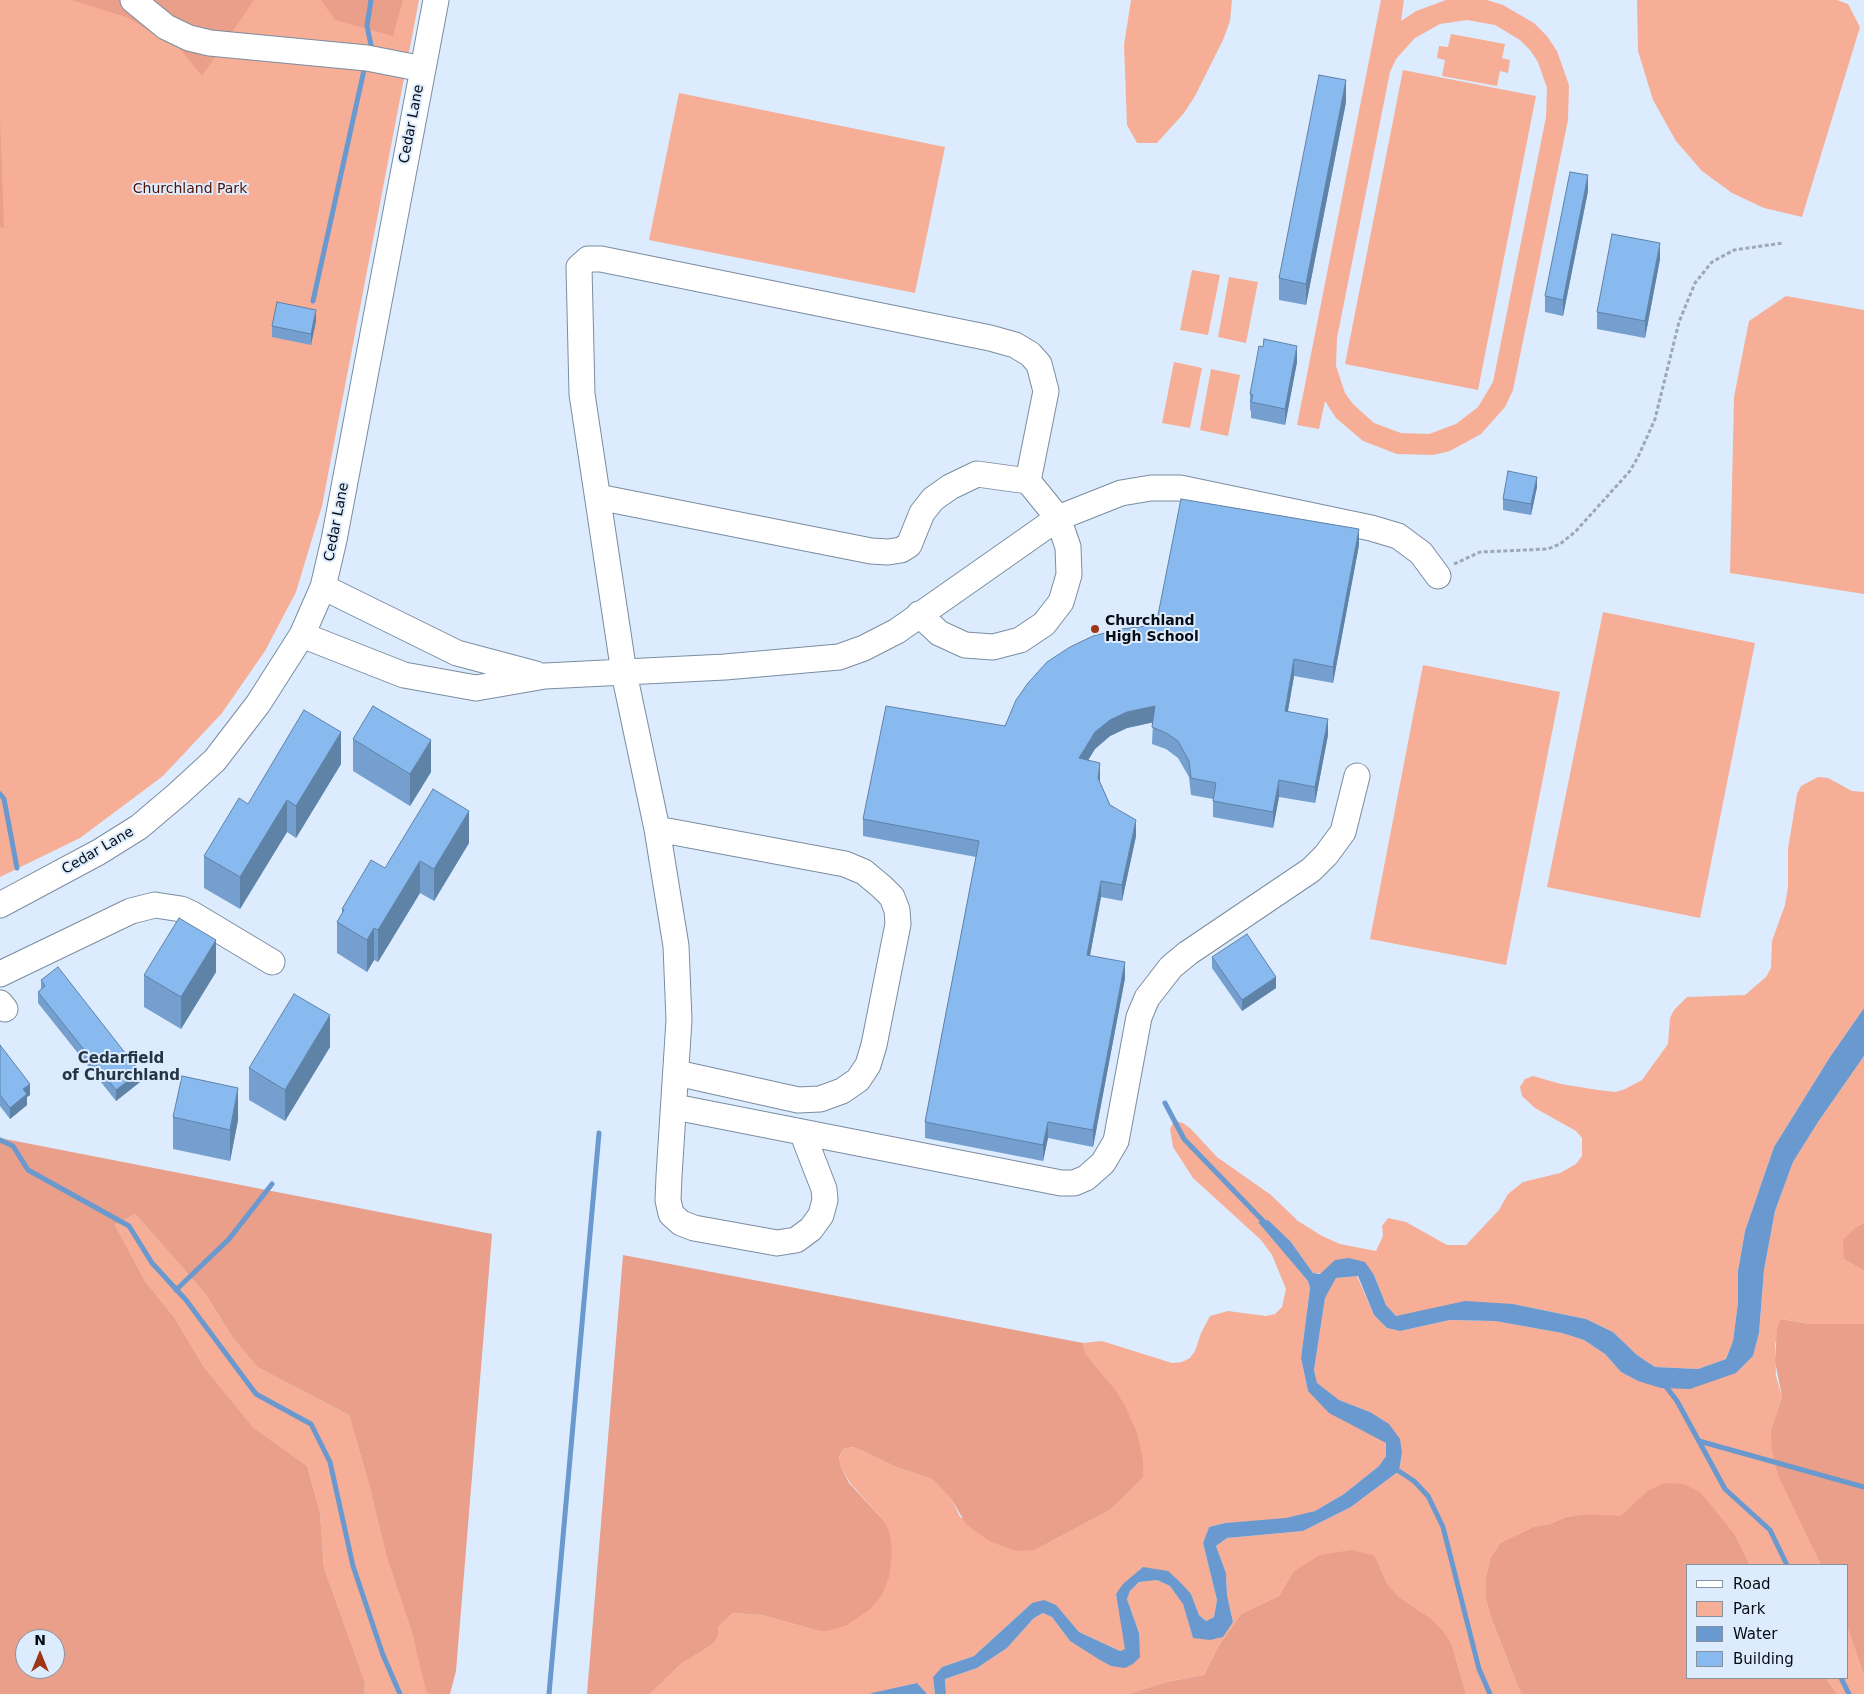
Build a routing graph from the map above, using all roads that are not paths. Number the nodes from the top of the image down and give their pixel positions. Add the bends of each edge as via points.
1 (133, 0) edge
2 (438, 2) edge
3 (423, 69) junction
4 (1028, 481) junction
5 (598, 497) junction
6 (1058, 518) junction
7 (1438, 576) road end
8 (323, 587) junction
9 (919, 614) junction
10 (302, 635) junction
11 (624, 672) junction
12 (545, 676) junction
13 (1357, 776) dead end
14 (657, 829) junction
15 (0, 904) edge
16 (272, 962) dead end
17 (0, 974) edge
18 (677, 1073) junction
19 (675, 1108) junction
20 (802, 1132) junction

1 - 3 street via 166,27 210,43 367,58
2 - 3 street, Cedar Lane
3 - 8 street, Cedar Lane
4 - 5 street via 977,474 950,486 922,513 909,545 888,552
4 - 5 street via 1046,391 1039,364 1015,345 601,259 588,259 578,272 582,394
4 - 6 street
5 - 11 street
6 - 7 street via 1121,493 1180,488 1398,536 1421,553
6 - 9 street
6 - 9 street via 1068,547 1069,575 1061,602 1044,624 1020,640 993,647 965,645 939,634
8 - 10 street, Cedar Lane
8 - 12 street via 457,653
9 - 11 street via 897,631 864,648 839,656 783,663
10 - 12 street via 404,674 476,688
10 - 15 street, Cedar Lane via 258,704 215,760 178,794 99,852
11 - 12 street
11 - 14 street
13 - 20 street via 1343,832 1326,855 1311,870 1188,953 1158,981 1139,1017 1116,1141 1103,1163 1086,1178 1062,1183
14 - 18 street via 676,946 679,986
14 - 18 street via 845,864 864,872 882,887 892,897 897,910 898,924 874,1045 868,1065 858,1080 842,1091 820,1099 798,1100
16 - 17 street via 192,914 156,905 131,911
18 - 19 street
19 - 20 street
19 - 20 street via 668,1200 671,1214 694,1228 777,1243 796,1240 811,1229 826,1200

